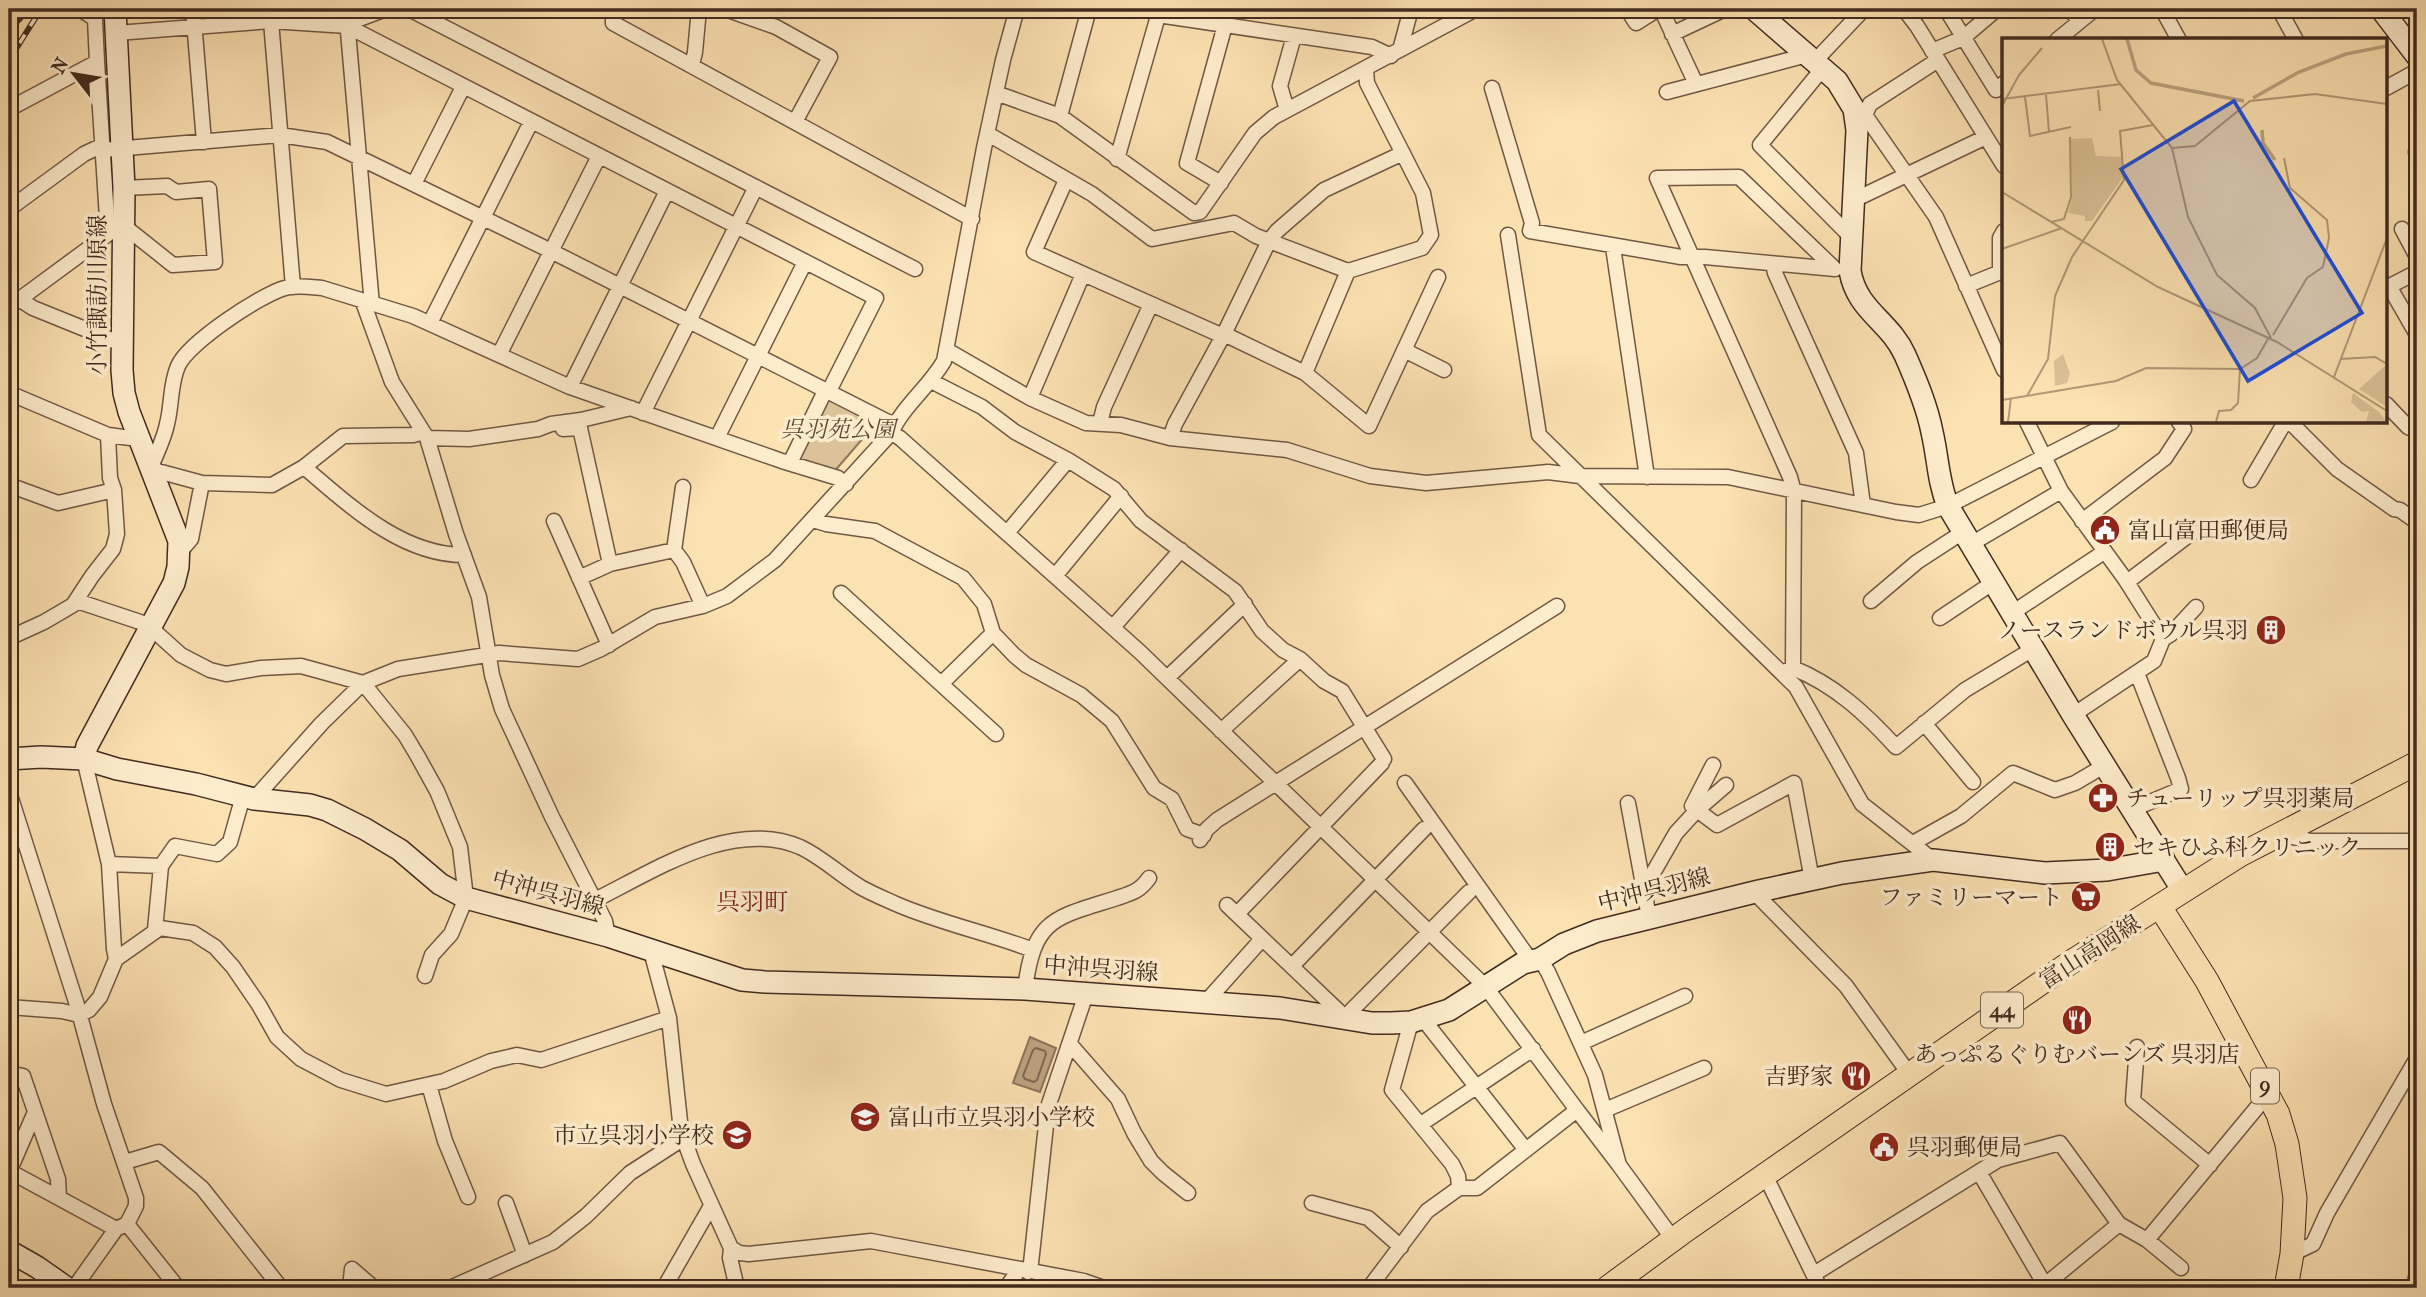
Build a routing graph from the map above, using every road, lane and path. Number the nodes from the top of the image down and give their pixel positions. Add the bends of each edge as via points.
1 (80, 9) edge
2 (115, 9) edge
3 (193, 9) edge
4 (346, 9) edge
5 (386, 9) edge
6 (409, 9) edge
7 (613, 9) edge
8 (699, 9) edge
9 (725, 9) edge
10 (992, 9) edge
11 (1019, 9) edge
12 (1089, 9) edge
13 (1410, 9) edge
14 (1476, 9) edge
15 (1627, 9) edge
16 (1660, 9) edge
17 (1725, 9) edge
18 (1755, 9) edge
19 (1864, 9) edge
20 (1904, 9) edge
21 (1946, 9) edge
22 (1997, 9) edge
23 (2069, 9) edge
24 (2095, 9) edge
25 (2162, 9) edge
26 (2279, 9) edge
27 (2381, 9) edge
28 (1159, 12) edge
29 (270, 15) edge
30 (2080, 22) junction
31 (1225, 25) junction
32 (347, 26) junction
33 (195, 27) junction
34 (117, 33) junction
35 (1672, 34) junction
36 (1294, 36) junction
37 (1963, 38) junction
38 (2060, 38) edge
39 (2178, 38) edge
40 (2295, 38) edge
41 (1396, 53) junction
42 (1936, 55) junction
43 (2417, 56) edge
44 (1815, 61) junction
45 (97, 62) junction
46 (692, 65) junction
47 (1366, 69) junction
48 (2417, 71) edge
49 (1696, 84) junction
50 (2002, 85) edge
51 (463, 86) junction
52 (2388, 87) edge
53 (1492, 88) dead end
54 (1667, 92) dead end
55 (996, 93) junction
56 (9, 109) edge
57 (1287, 110) junction
58 (1860, 111) junction
59 (1060, 116) junction
60 (531, 122) junction
61 (795, 122) junction
62 (988, 134) junction
63 (280, 135) junction
64 (1986, 137) junction
65 (205, 142) junction
66 (109, 148) junction
67 (1403, 153) junction
68 (358, 156) junction
69 (599, 156) junction
70 (1117, 159) junction
71 (2002, 163) edge
72 (1906, 175) junction
73 (1066, 180) junction
74 (1221, 183) junction
75 (414, 184) junction
76 (756, 187) junction
77 (124, 188) junction
78 (667, 191) junction
79 (1854, 200) junction
80 (9, 209) edge
81 (483, 218) junction
82 (972, 219) junction
83 (736, 227) junction
84 (2402, 229) dead end
85 (119, 230) junction
86 (2002, 234) edge
87 (1508, 235) dead end
88 (1852, 238) junction
89 (1269, 241) junction
90 (1613, 247) junction
91 (551, 251) junction
92 (2417, 257) edge
93 (1692, 258) junction
94 (805, 262) junction
95 (1773, 264) junction
96 (915, 269) dead end
97 (1843, 270) junction
98 (1348, 271) junction
99 (2417, 271) edge
100 (1083, 274) junction
101 (1438, 277) dead end
102 (1966, 286) junction
103 (293, 287) junction
104 (620, 287) junction
105 (2388, 287) edge
106 (14, 303) edge
107 (367, 304) junction
108 (1151, 304) junction
109 (689, 321) junction
110 (430, 323) junction
111 (2416, 333) edge
112 (1223, 335) junction
113 (122, 344) junction
114 (947, 350) junction
115 (1404, 350) junction
116 (499, 355) junction
117 (758, 356) junction
118 (2002, 366) edge
119 (1444, 370) dead end
120 (1305, 373) junction
121 (930, 381) junction
122 (570, 387) junction
123 (828, 390) junction
124 (9, 393) edge
125 (1030, 398) junction
126 (2388, 406) edge
127 (637, 411) junction
128 (1100, 423) junction
129 (2028, 424) edge
130 (2108, 424) edge
131 (2180, 424) edge
132 (2286, 424) edge
133 (2289, 424) edge
134 (538, 429) junction
135 (893, 429) junction
136 (2417, 431) edge
137 (108, 435) junction
138 (425, 435) junction
139 (717, 438) junction
140 (1171, 438) junction
141 (133, 439) junction
142 (2043, 457) junction
143 (1068, 460) junction
144 (790, 463) junction
145 (304, 467) junction
146 (150, 469) junction
147 (1580, 476) junction
148 (1647, 477) junction
149 (2251, 480) dead end
150 (202, 483) junction
151 (846, 484) junction
152 (9, 485) edge
153 (683, 487) dead end
154 (114, 490) junction
155 (2061, 491) junction
156 (1794, 492) junction
157 (1121, 496) junction
158 (1863, 505) junction
159 (1948, 506) junction
160 (813, 520) junction
161 (554, 521) dead end
162 (2082, 521) junction
163 (2417, 522) edge
164 (2193, 532) dead end
165 (1007, 533) junction
166 (1967, 538) junction
167 (674, 550) junction
168 (1181, 550) junction
169 (2104, 552) junction
170 (179, 553) junction
171 (464, 555) junction
172 (610, 564) junction
173 (1055, 576) junction
174 (579, 578) junction
175 (1993, 582) junction
176 (2127, 582) junction
177 (841, 593) dead end
178 (77, 601) junction
179 (1871, 601) dead end
180 (1245, 604) junction
181 (703, 606) junction
182 (1557, 606) dead end
183 (2196, 607) dead end
184 (2012, 613) junction
185 (1940, 618) dead end
186 (151, 627) junction
187 (1113, 627) junction
188 (993, 633) junction
189 (9, 638) edge
190 (2163, 639) junction
191 (609, 645) junction
192 (2033, 649) junction
193 (489, 654) junction
194 (1300, 659) junction
195 (1787, 671) junction
196 (2137, 673) junction
197 (1167, 678) junction
198 (363, 683) junction
199 (941, 684) junction
200 (2073, 715) junction
201 (1924, 723) junction
202 (1364, 726) junction
203 (1222, 732) junction
204 (996, 734) dead end
205 (84, 758) junction
206 (9, 759) edge
207 (2417, 763) edge
208 (1713, 765) dead end
209 (2104, 766) junction
210 (1973, 782) dead end
211 (1274, 783) junction
212 (1405, 783) dead end
213 (1726, 785) dead end
214 (9, 792) edge
215 (249, 798) junction
216 (1628, 803) dead end
217 (1697, 810) junction
218 (2131, 810) junction
219 (1320, 827) junction
220 (1424, 830) dead end
221 (2279, 834) junction
222 (2417, 841) edge
223 (1913, 843) junction
224 (1934, 860) junction
225 (2164, 860) junction
226 (109, 864) junction
227 (161, 866) junction
228 (1149, 878) dead end
229 (1374, 880) junction
230 (1812, 880) junction
231 (1645, 887) junction
232 (2183, 891) junction
233 (1469, 892) dead end
234 (1754, 892) junction
235 (466, 898) junction
236 (595, 900) junction
237 (2160, 906) junction
238 (1649, 917) junction
239 (155, 930) junction
240 (1429, 933) junction
241 (608, 936) junction
242 (1262, 939) junction
243 (1033, 950) junction
244 (651, 951) junction
245 (116, 959) junction
246 (1536, 960) junction
247 (1292, 966) junction
248 (425, 976) dead end
249 (1485, 986) junction
250 (1025, 989) junction
251 (1086, 994) junction
252 (1685, 996) dead end
253 (1205, 1003) junction
254 (9, 1007) edge
255 (79, 1015) junction
256 (669, 1018) junction
257 (1348, 1020) junction
258 (1417, 1020) junction
259 (1581, 1043) junction
260 (1070, 1044) junction
261 (2137, 1047) dead end
262 (1533, 1049) junction
263 (2417, 1058) edge
264 (1704, 1068) dead end
265 (9, 1073) edge
266 (1910, 1075) junction
267 (429, 1085) junction
268 (1477, 1087) junction
269 (2269, 1093) junction
270 (1577, 1110) junction
271 (1605, 1110) junction
272 (35, 1112) junction
273 (1422, 1124) junction
274 (684, 1138) junction
275 (1526, 1150) junction
276 (125, 1162) junction
277 (1619, 1165) junction
278 (2210, 1165) junction
279 (9, 1171) edge
280 (1979, 1172) junction
281 (1765, 1175) junction
282 (1460, 1188) junction
283 (1188, 1193) dead end
284 (467, 1197) dead end
285 (60, 1198) junction
286 (506, 1203) dead end
287 (1312, 1203) dead end
288 (711, 1206) junction
289 (2119, 1224) junction
290 (122, 1226) junction
291 (1673, 1239) junction
292 (2147, 1240) junction
293 (1401, 1247) junction
294 (731, 1248) junction
295 (9, 1251) edge
296 (2292, 1254) junction
297 (525, 1255) junction
298 (2181, 1268) dead end
299 (1024, 1271) junction
300 (2417, 1272) edge
301 (1814, 1274) junction
302 (2045, 1285) edge
303 (67, 1288) edge
304 (74, 1288) edge
305 (178, 1288) edge
306 (281, 1288) edge
307 (350, 1288) edge
308 (374, 1288) edge
309 (450, 1288) edge
310 (664, 1288) edge
311 (737, 1288) edge
312 (1006, 1288) edge
313 (1104, 1288) edge
314 (1369, 1288) edge
315 (1607, 1288) edge
316 (1820, 1288) edge
317 (2065, 1288) edge
318 (2286, 1288) edge
319 (2414, 1288) edge

1 - 45 street via 94,19
2 - 34 main road, 小竹諏訪川原線
3 - 33 street
4 - 32 street
5 - 32 street
6 - 76 street
7 - 46 street via 613,23
8 - 46 street
9 - 61 street via 776,27 830,57
10 - 11 street
11 - 55 street
12 - 59 street
13 - 41 street
14 - 41 street
15 - 16 street via 1636,23
16 - 35 street
17 - 35 street
18 - 44 main road
19 - 44 street
20 - 42 street
21 - 37 street
22 - 37 street
23 - 30 street
24 - 30 street
25 - 39 street
26 - 40 street
27 - 43 main road
28 - 31 street
28 - 70 street
29 - 32 street
29 - 33 street
29 - 63 street
30 - 38 street
31 - 36 street
31 - 74 street via 1187,163
32 - 51 street
32 - 68 street
33 - 34 street
33 - 65 street
34 - 66 main road, 小竹諏訪川原線
35 - 49 street
36 - 41 street
36 - 57 street via 1280,86
37 - 42 street
37 - 50 street via 1996,90
41 - 47 street
42 - 58 street
42 - 64 street
44 - 49 street
44 - 58 main road
44 - 88 street via 1759,145
45 - 56 street
45 - 66 street
46 - 61 street
47 - 57 street
47 - 67 street via 1367,83
48 - 52 street
49 - 54 street
51 - 60 street
51 - 75 street
53 - 90 street via 1532,223 1530,230
55 - 59 street
55 - 62 street
57 - 74 street via 1255,133
58 - 72 street
58 - 79 main road
59 - 70 street
60 - 69 street
60 - 81 street
61 - 82 street
62 - 73 street
62 - 82 street
63 - 65 street
63 - 68 street via 327,142
63 - 103 street
64 - 71 street
64 - 72 street
65 - 66 street
66 - 77 main road, 小竹諏訪川原線
66 - 80 street via 84,154
66 - 85 street
67 - 89 street via 1324,190
67 - 98 street via 1423,193 1431,235 1422,248
68 - 75 street
68 - 107 street
69 - 78 street
69 - 91 street
70 - 74 street via 1194,213 1200,212
72 - 79 street
72 - 102 street via 1936,217
73 - 89 street via 1152,239 1234,223
73 - 100 street via 1034,252
75 - 81 street
76 - 83 street
76 - 96 street
77 - 85 main road, 小竹諏訪川原線
77 - 85 street via 209,189 215,262 173,265
78 - 83 street
78 - 104 street
79 - 88 main road
81 - 91 street
81 - 110 street
82 - 114 street
83 - 94 street
83 - 109 street
84 - 92 street
85 - 106 street
85 - 113 main road, 小竹諏訪川原線
86 - 102 street via 1998,273
87 - 147 street via 1539,435
88 - 97 main road
89 - 98 street
89 - 112 street
90 - 93 street
90 - 148 street
91 - 104 street
91 - 116 street
93 - 95 street
93 - 97 street via 1657,178 1740,177
93 - 156 street
94 - 117 street
94 - 123 street via 876,298
95 - 97 street
95 - 158 street via 1856,453
97 - 159 main road via 1859,298 1894,335 1904,354 1932,431
98 - 120 street
99 - 105 street
100 - 108 street
100 - 125 street
101 - 115 street
102 - 118 street
103 - 107 street via 322,288
103 - 146 street via 265,298 188,351 177,367 167,425
104 - 109 street
104 - 122 street
105 - 111 street
106 - 113 street
107 - 110 street
107 - 138 street via 392,382
108 - 112 street
108 - 128 street
109 - 117 street
109 - 127 street
110 - 116 street
112 - 120 street
112 - 140 street
113 - 141 main road, 小竹諏訪川原線 via 124,393
114 - 121 street
114 - 125 street
115 - 119 street
115 - 120 street via 1369,426
116 - 122 street
117 - 123 street
117 - 139 street
121 - 135 street
121 - 143 street
122 - 127 street
123 - 135 street
123 - 144 street
124 - 137 street
125 - 128 street via 1086,423
126 - 136 street
127 - 134 street
127 - 139 street
128 - 140 street
129 - 142 street
130 - 142 street
131 - 162 street via 2184,429 2165,458
132 - 149 street
133 - 163 street via 2337,470
134 - 138 street via 469,439
134 - 172 street via 580,428
135 - 151 street
135 - 165 street
137 - 141 street
137 - 154 street
138 - 145 street via 343,436
138 - 171 street
139 - 144 street
140 - 147 street via 1287,450 1370,476 1411,483 1548,472
141 - 146 main road, 小竹諏訪川原線
142 - 155 street
142 - 159 street
143 - 157 street
143 - 165 street
144 - 151 street
145 - 150 street via 272,485
145 - 171 street via 366,518 400,537 430,551
146 - 150 street
146 - 170 main road, 小竹諏訪川原線 via 176,532
147 - 148 street
147 - 195 street
148 - 156 street via 1728,477
150 - 170 street via 191,539
151 - 160 street
152 - 154 street via 58,503
153 - 167 street
154 - 178 street via 115,541
155 - 162 street
155 - 166 street
156 - 158 street
156 - 195 street
157 - 168 street via 1141,521
157 - 173 street
158 - 159 street via 1919,515
159 - 166 main road
160 - 181 street via 775,560 727,596
160 - 188 street via 875,531 963,578 984,604
161 - 174 street
162 - 169 street
164 - 176 street
165 - 173 street
166 - 175 main road
166 - 179 street via 1917,562
167 - 172 street
167 - 181 street
168 - 180 street
168 - 187 street
169 - 176 street
169 - 184 street
170 - 186 main road, 小竹諏訪川原線 via 174,583
171 - 193 street via 479,597
172 - 174 street
173 - 187 street
174 - 191 street
175 - 184 main road
175 - 185 street
176 - 190 street
177 - 199 street
178 - 186 street
178 - 189 street
180 - 194 street via 1262,631
180 - 197 street
181 - 191 street via 655,617
182 - 202 street
183 - 190 street
184 - 192 main road
186 - 198 street via 181,654 216,672 301,666
186 - 205 main road, 小竹諏訪川原線
187 - 197 street
188 - 199 street
188 - 211 street via 1026,665 1106,714 1154,788 1172,799 1187,829 1202,838 1217,820
190 - 196 street via 2154,661
191 - 193 street via 578,659
192 - 200 main road
192 - 201 street via 1965,690
193 - 198 street via 398,669
193 - 236 street via 502,709
194 - 202 street via 1342,691
194 - 203 street
195 - 201 street via 1816,677 1837,691 1896,747
195 - 223 street via 1862,804
196 - 200 street
196 - 218 street via 2181,789
197 - 203 street
198 - 215 street
198 - 235 street via 405,735 437,791 460,846
199 - 204 street
200 - 209 main road
201 - 210 street
202 - 211 street
202 - 219 street via 1383,761
203 - 211 street
205 - 206 main road, 中沖呉羽線
205 - 215 main road, 中沖呉羽線
205 - 226 street
207 - 221 main road, 富山高岡線 / 44
208 - 217 street via 1692,806
209 - 218 main road
209 - 223 street via 2055,790 2013,773 1961,816
211 - 219 street
212 - 246 street
213 - 217 street
214 - 255 street
215 - 227 street via 230,842 217,854 175,846
215 - 235 main road, 中沖呉羽線 via 310,805 346,818
216 - 231 street
217 - 230 street via 1717,825 1794,783
217 - 231 street via 1675,833
218 - 225 main road
219 - 229 street
219 - 242 street via 1232,910
220 - 229 street
221 - 222 street via 2311,841
221 - 232 main road, 富山高岡線 / 44
223 - 224 street
224 - 225 main road, 中沖呉羽線 via 2045,873 2107,870
224 - 230 main road, 中沖呉羽線
225 - 232 main road
226 - 227 street
226 - 245 street
227 - 239 street
228 - 243 street via 1137,891 1052,923 1042,930
229 - 240 street
229 - 247 street
230 - 234 main road, 中沖呉羽線
231 - 238 street
232 - 237 main road, 富山高岡線 / 44
233 - 240 street
234 - 238 main road, 中沖呉羽線
234 - 266 street via 1846,986
235 - 241 main road, 中沖呉羽線
235 - 248 street via 451,934 432,955
236 - 241 street
236 - 243 street via 719,844 775,839 802,848 862,888 896,904
237 - 266 main road, 富山高岡線 / 44
237 - 269 main road, 9
238 - 246 main road, 中沖呉羽線 via 1597,931
239 - 245 street
239 - 267 street via 193,933 215,947 277,1037 309,1064 386,1094
240 - 249 street
240 - 257 street via 1350,1012
241 - 244 main road, 中沖呉羽線
242 - 247 street
242 - 253 street
243 - 250 street
244 - 250 main road, 中沖呉羽線 via 742,980
244 - 256 street
245 - 255 street via 100,997
246 - 249 main road, 中沖呉羽線
246 - 259 street via 1548,972
247 - 257 street
249 - 258 main road, 中沖呉羽線 via 1449,1010
249 - 262 street
250 - 251 main road, 中沖呉羽線
251 - 253 main road, 中沖呉羽線
251 - 260 street
252 - 259 street
253 - 257 main road, 中沖呉羽線 via 1280,1008
254 - 255 street
255 - 276 street
256 - 267 street via 541,1060 517,1055 491,1061
256 - 274 street
257 - 258 main road, 中沖呉羽線
258 - 268 street
258 - 273 street via 1392,1090
259 - 271 street
260 - 283 street via 1118,1099 1151,1161
260 - 299 street via 1048,1107 1031,1263
261 - 278 street via 2133,1101
262 - 268 street
262 - 270 street
263 - 296 street via 2313,1244
264 - 271 street
265 - 272 street via 23,1076
266 - 281 main road, 富山高岡線 / 44
267 - 284 street
268 - 273 street
268 - 275 street
269 - 278 street
269 - 296 main road, 9 via 2287,1144 2295,1198
270 - 275 street
270 - 277 street
271 - 277 street
272 - 279 street
272 - 285 street
273 - 282 street via 1452,1164
274 - 288 street
274 - 297 street via 630,1173 568,1231
275 - 282 street via 1477,1188
276 - 290 street via 136,1206
276 - 306 street via 159,1152 202,1188
277 - 291 street
278 - 292 street
279 - 285 street
280 - 289 street via 1998,1160 2060,1143
280 - 301 street
280 - 302 street
281 - 291 main road, 富山高岡線 / 44
281 - 301 street
282 - 293 street via 1427,1211
285 - 290 street
286 - 297 street
287 - 293 street via 1368,1218
288 - 294 street
288 - 310 street
289 - 292 street
289 - 302 street
290 - 304 street
290 - 305 street
291 - 315 main road, 富山高岡線 / 44
292 - 298 street
293 - 314 street
294 - 299 street via 749,1254 871,1241
294 - 311 street
295 - 303 main road
296 - 318 main road, 9
297 - 309 street
299 - 312 street
299 - 313 street
300 - 319 street
301 - 316 street
302 - 317 street
307 - 308 street via 352,1269

